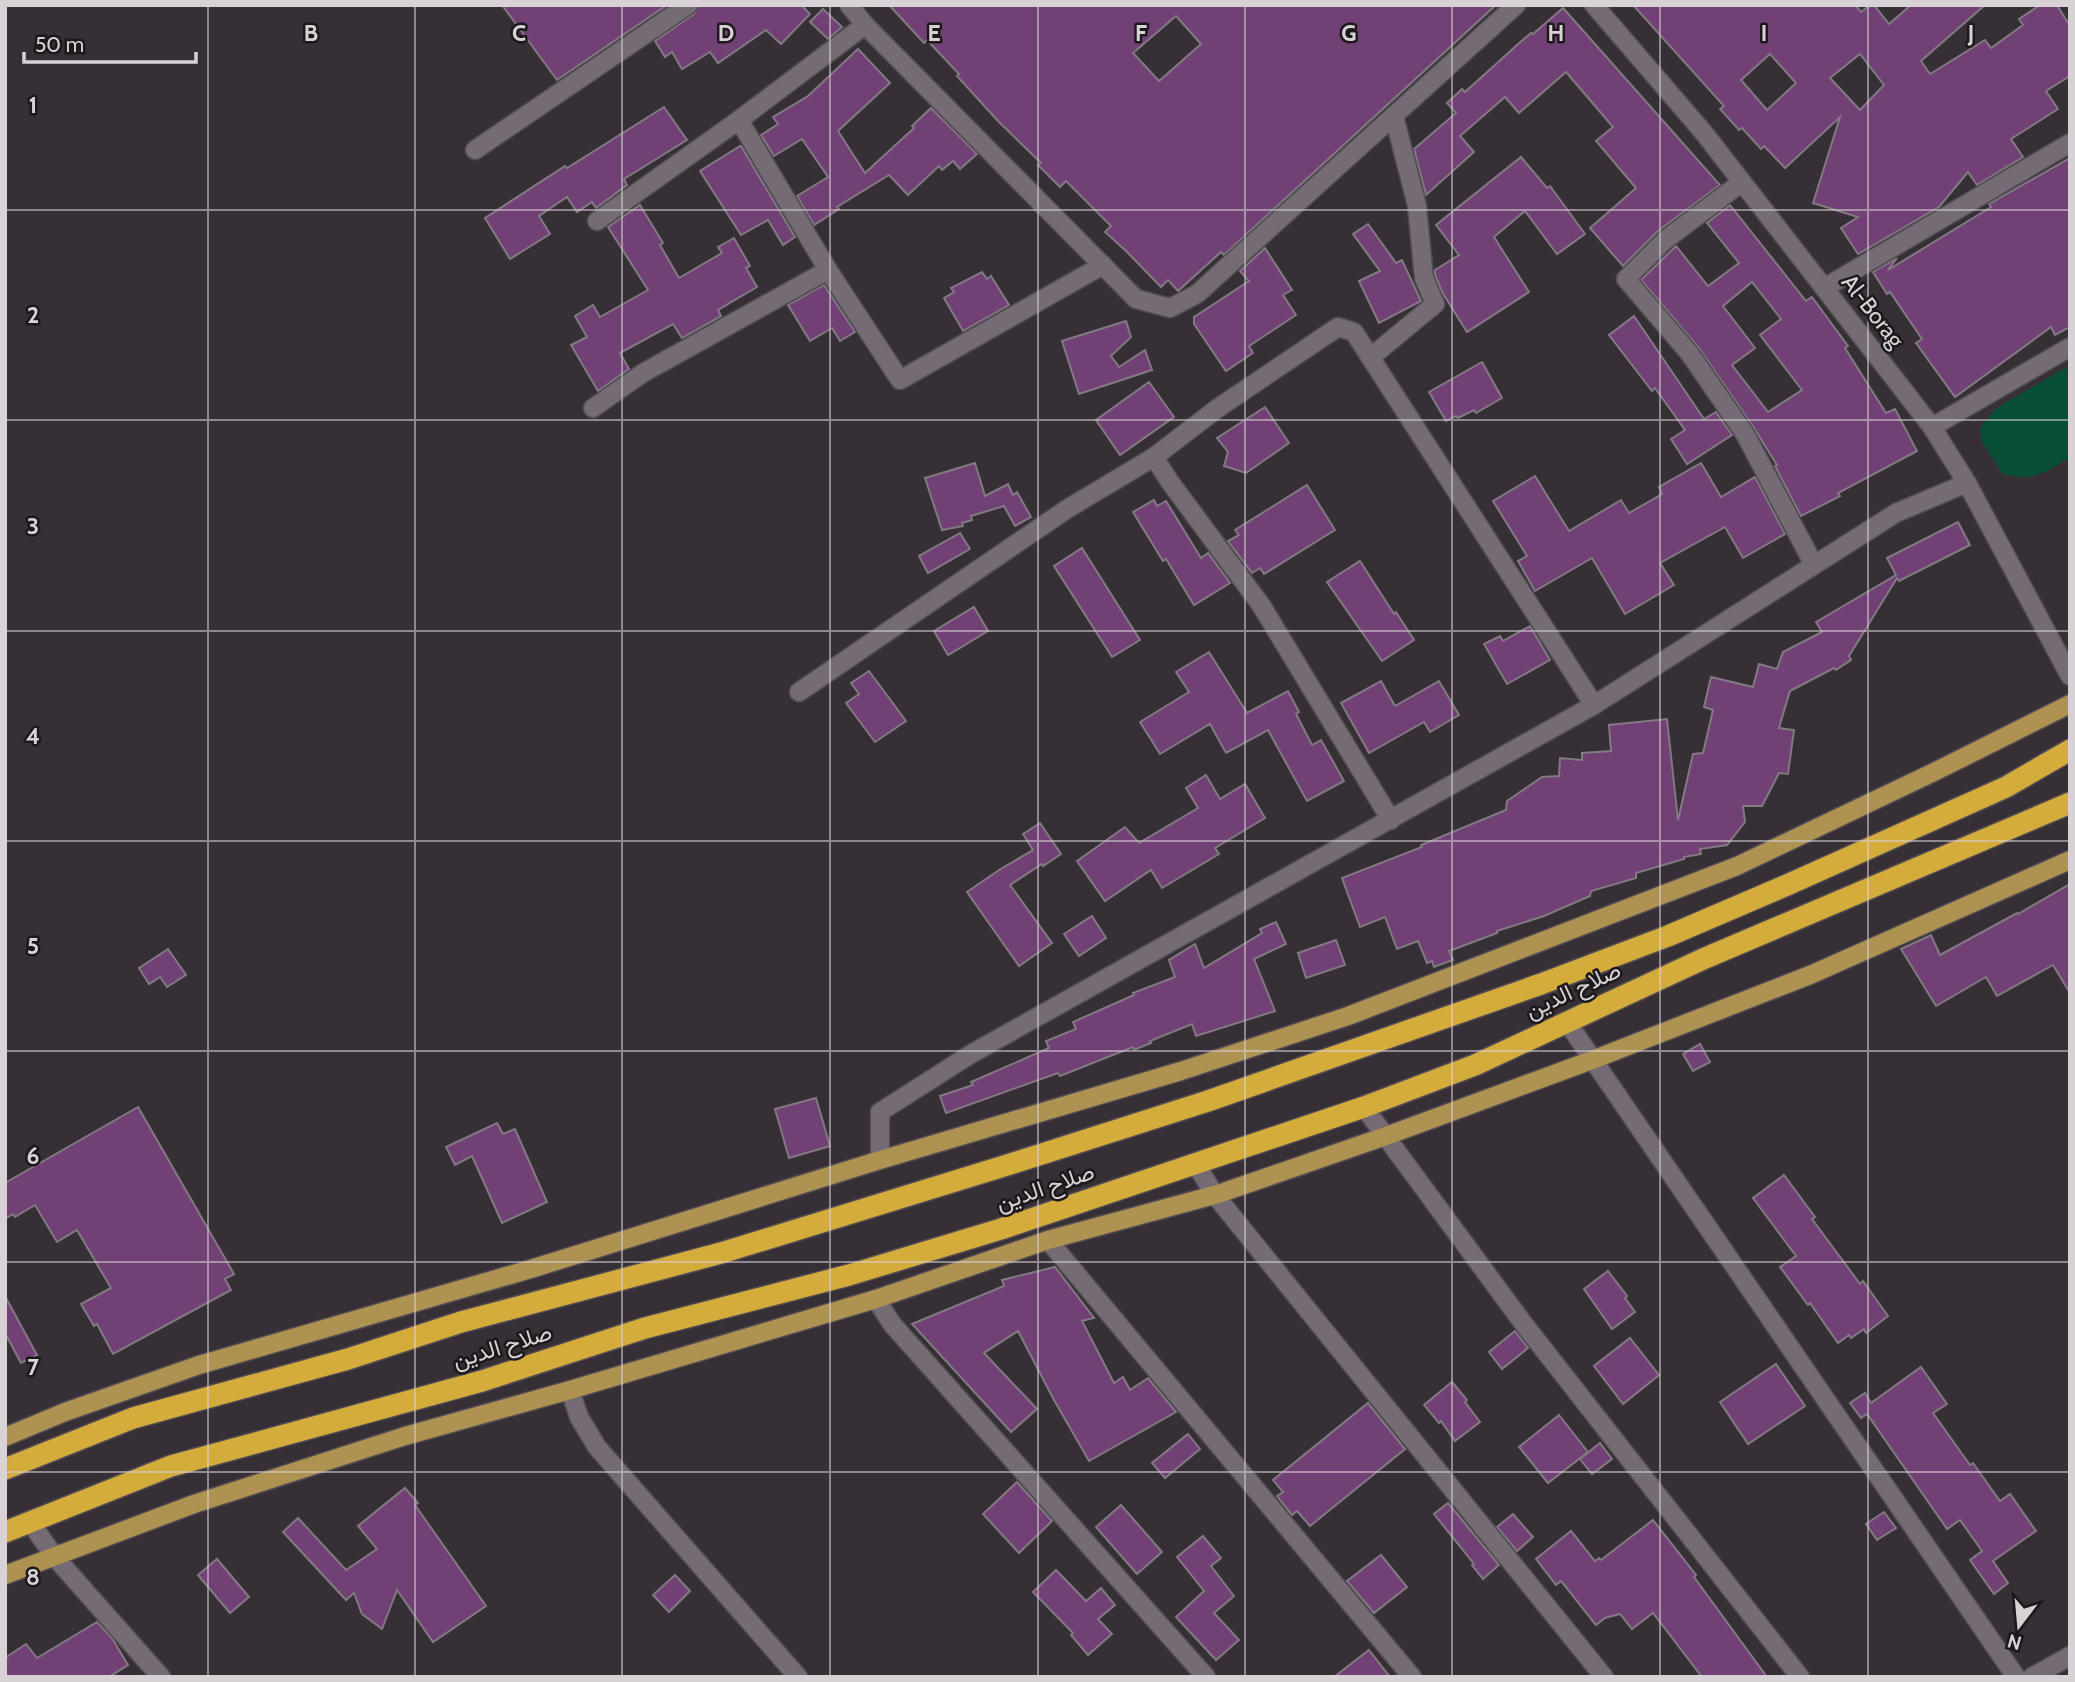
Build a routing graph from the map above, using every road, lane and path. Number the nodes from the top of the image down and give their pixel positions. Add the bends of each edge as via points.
1 (688, 5) edge
2 (849, 5) edge
3 (1516, 5) edge
4 (1594, 5) edge
5 (865, 25) junction
6 (1394, 116) junction
7 (738, 120) junction
8 (2070, 143) edge
9 (475, 150) dead end
10 (1742, 182) junction
11 (597, 220) dead end
12 (1102, 265) junction
13 (828, 270) junction
14 (1824, 288) junction
15 (2070, 347) edge
16 (1371, 357) junction
17 (593, 408) dead end
18 (1932, 427) junction
19 (1154, 457) junction
20 (1967, 483) junction
21 (1814, 565) junction
22 (2070, 676) edge
23 (799, 692) dead end
24 (2070, 704) edge
25 (1594, 705) junction
26 (2070, 750) edge
27 (2070, 803) edge
28 (1391, 820) junction
29 (2068, 865) edge
30 (1567, 1022) junction
31 (1592, 1060) junction
32 (1364, 1107) junction
33 (1387, 1136) junction
34 (880, 1160) junction
35 (1195, 1163) junction
36 (1215, 1195) junction
37 (1048, 1240) junction
38 (876, 1299) junction
39 (570, 1390) junction
40 (5, 1437) edge
41 (5, 1469) edge
42 (30, 1522) junction
43 (5, 1532) edge
44 (54, 1556) junction
45 (5, 1575) edge
46 (2070, 1656) edge
47 (161, 1677) edge
48 (798, 1677) edge
49 (1206, 1677) edge
50 (1412, 1677) edge
51 (1604, 1677) edge
52 (1800, 1677) edge
53 (2016, 1677) edge
54 (2032, 1677) edge

1 - 9 street
2 - 5 street
3 - 6 street
4 - 10 street, Al-Borag
5 - 7 street
5 - 12 street
6 - 12 street via 1197,294 1170,308 1136,299
6 - 16 street via 1417,206 1424,278 1434,304
7 - 11 street
7 - 13 street
8 - 14 street
10 - 14 street, Al-Borag
10 - 21 street via 1665,240 1626,279 1690,354 1745,434
12 - 13 street via 900,380
13 - 17 street via 643,373
14 - 18 street, Al-Borag
15 - 18 street
16 - 19 street via 1354,332 1338,327
16 - 25 street
18 - 20 street, Al-Borag
19 - 23 street via 1067,509
19 - 28 street via 1261,605
20 - 21 street via 1896,513
20 - 22 street, Al-Borag
21 - 25 street
24 - 34 main road via 1737,866 1348,1016
25 - 28 street
26 - 41 highway, صلاح الدين via 2006,787 1668,936 1208,1101 721,1253 461,1322 348,1359 133,1418
27 - 30 highway, صلاح الدين
28 - 34 street via 971,1054 880,1111
29 - 31 main road via 1810,975
30 - 31 street
30 - 32 highway, صلاح الدين via 1475,1065
31 - 33 main road
31 - 53 street
32 - 33 street
32 - 35 highway, صلاح الدين
33 - 36 main road
33 - 52 street via 1523,1323
34 - 40 main road via 199,1365
35 - 36 street
35 - 42 highway, صلاح الدين via 862,1271 645,1328 482,1381 171,1466
36 - 37 main road
36 - 51 street
37 - 38 main road
37 - 50 street
38 - 39 main road
38 - 49 street via 892,1324
39 - 44 main road via 405,1436 194,1504
39 - 48 street via 597,1447
42 - 43 highway, صلاح الدين
42 - 44 street
44 - 45 main road
44 - 47 street
46 - 54 street

